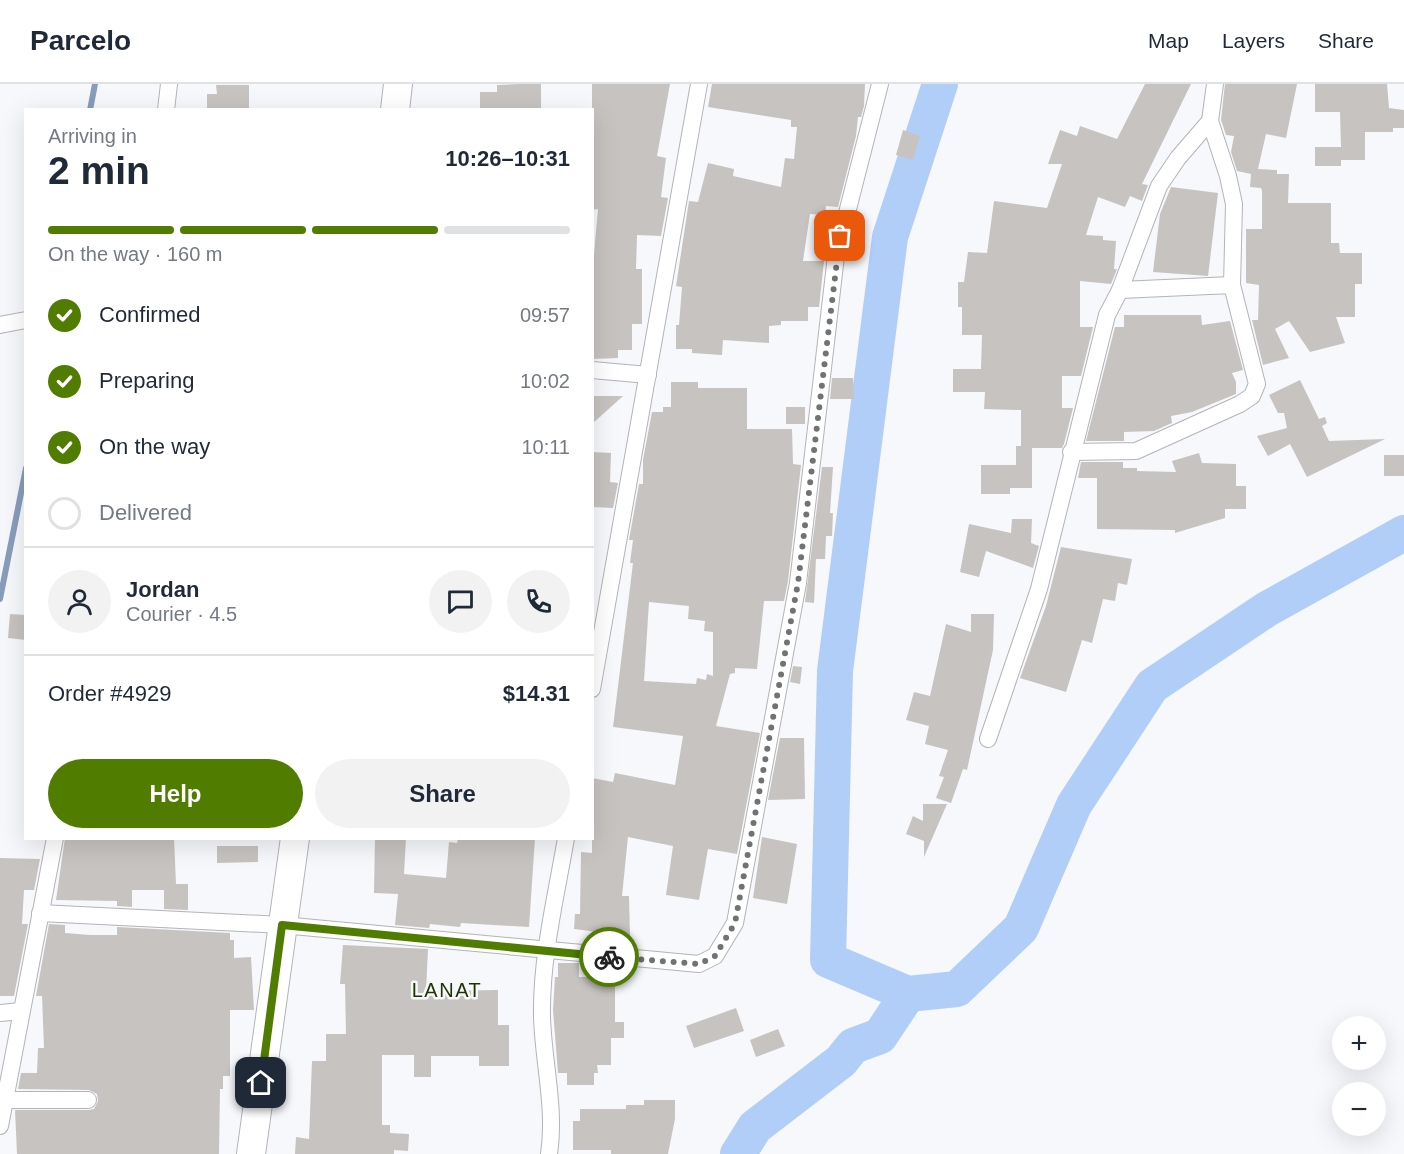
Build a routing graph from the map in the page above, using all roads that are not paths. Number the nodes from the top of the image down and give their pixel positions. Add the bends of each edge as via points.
1 (169, 84) edge
2 (398, 84) edge
3 (699, 84) edge
4 (880, 84) edge
5 (1215, 84) edge
6 (166, 108) edge
7 (395, 108) edge
8 (1210, 121) junction
9 (1232, 285) junction
10 (1120, 290) junction
11 (24, 321) edge
12 (0, 325) edge
13 (594, 370) edge
14 (648, 375) junction
15 (1071, 452) junction
16 (594, 678) edge
17 (988, 739) dead end
18 (55, 840) edge
19 (295, 840) edge
20 (566, 840) edge
21 (40, 913) junction
22 (282, 925) junction
23 (546, 952) junction
24 (21, 1011) junction
25 (0, 1013) edge
26 (4, 1100) junction
27 (88, 1100) dead end
28 (0, 1126) edge
29 (251, 1154) edge
30 (549, 1154) edge

1 - 6 street
2 - 7 highway
3 - 14 street
4 - 23 street via 836,256 798,583 735,923 715,956 699,964
5 - 8 street
8 - 9 street via 1234,204
8 - 10 street via 1159,186
9 - 10 street
9 - 15 street via 1257,384 1252,396 1136,451
10 - 15 street via 1097,346
11 - 12 street
13 - 14 street
14 - 16 street
15 - 17 street via 1033,608
18 - 21 street
19 - 22 highway
20 - 23 street
21 - 22 street
21 - 24 street
22 - 23 street
22 - 29 highway
23 - 30 street via 542,1017
24 - 25 street
24 - 26 street
26 - 27 street
26 - 28 street

